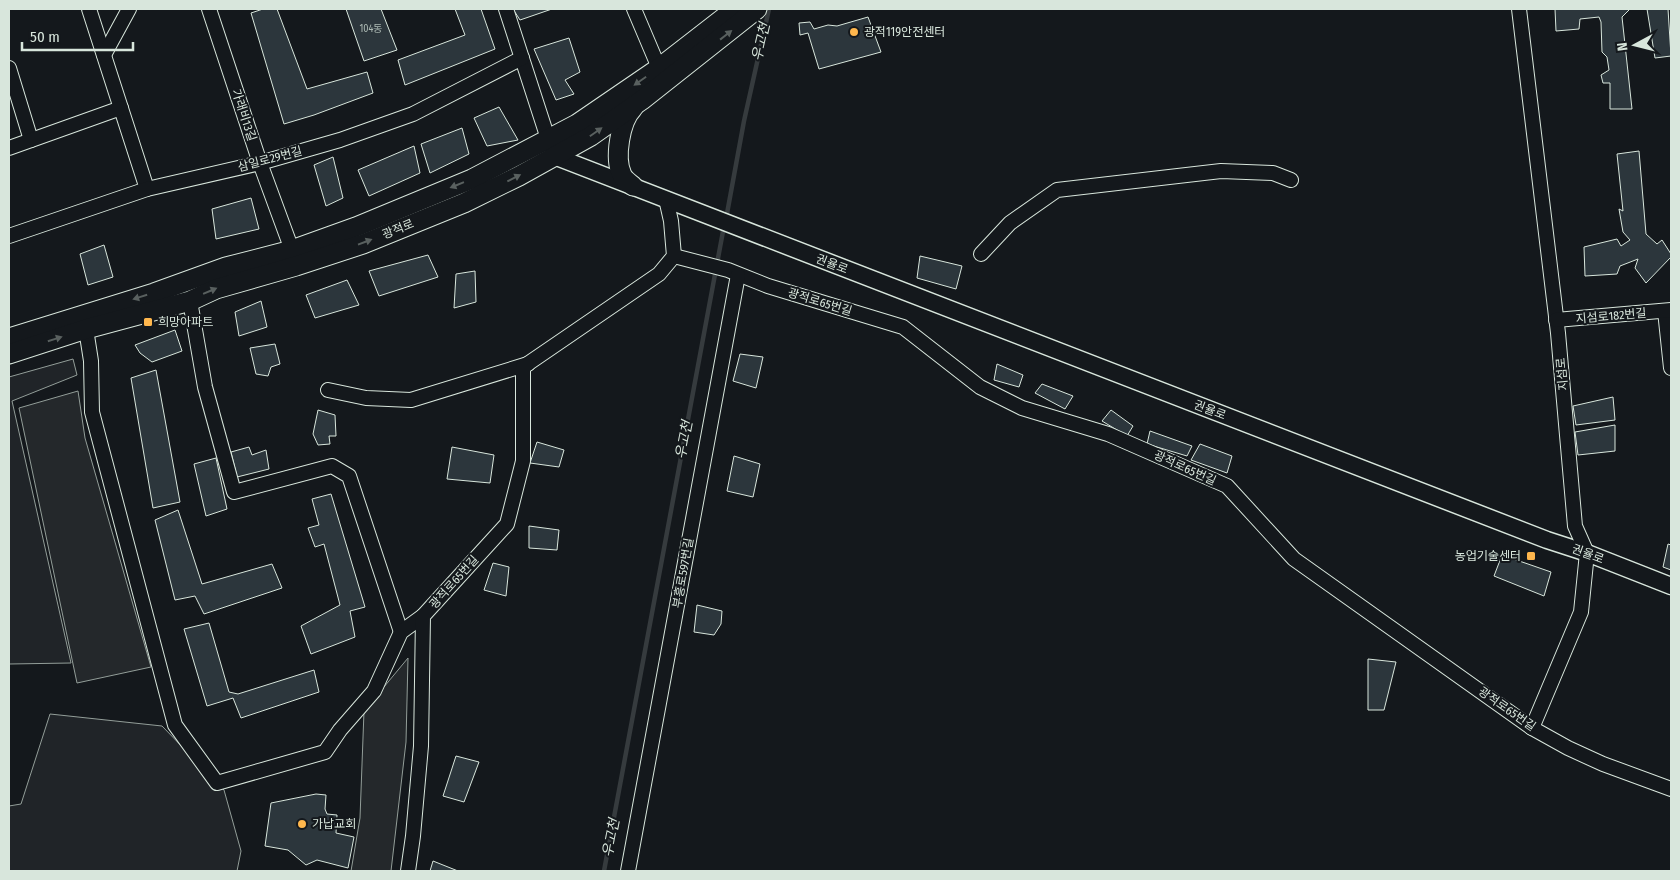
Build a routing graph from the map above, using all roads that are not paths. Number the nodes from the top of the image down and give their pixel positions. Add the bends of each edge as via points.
1 (90, 9) edge
2 (129, 9) edge
3 (209, 9) edge
4 (506, 9) edge
5 (634, 9) edge
6 (1518, 9) edge
7 (746, 12) edge
8 (104, 55) junction
9 (522, 58) junction
10 (9, 68) edge
11 (659, 68) junction
12 (642, 100) junction
13 (121, 108) junction
14 (31, 140) junction
15 (9, 148) edge
16 (551, 148) junction
17 (260, 163) junction
18 (1291, 180) dead end
19 (633, 186) junction
20 (147, 189) junction
21 (666, 199) junction
22 (9, 236) edge
23 (292, 250) junction
24 (980, 254) dead end
25 (674, 256) junction
26 (733, 273) junction
27 (190, 300) junction
28 (1668, 310) edge
29 (1556, 320) junction
30 (86, 329) junction
31 (9, 338) edge
32 (9, 354) edge
33 (528, 364) junction
34 (1671, 368) edge
35 (328, 390) dead end
36 (1587, 553) junction
37 (1671, 586) edge
38 (423, 616) junction
39 (400, 632) junction
40 (1532, 728) junction
41 (1671, 789) edge
42 (408, 871) edge
43 (628, 871) edge

1 - 8 street
2 - 8 street
3 - 17 street, 가래비13길
4 - 9 street
5 - 11 street
6 - 29 street, 지섬로
7 - 11 main road, 광적로
12 -> 7 main road, 광적로
8 - 13 street
9 - 16 street
9 - 17 street, 삼일로29번길 via 413,114
10 - 14 street
11 -> 16 main road, 광적로 via 577,124
16 -> 12 main road, 광적로 via 590,136
12 - 19 main road via 628,114 619,141 618,160 622,176
13 - 14 street
13 - 20 street
14 - 15 street
16 - 19 street
16 -> 23 main road, 광적로
27 -> 16 main road, 광적로 via 372,240 464,203
17 - 20 street, 삼일로29번길
17 - 23 street, 가래비13길
18 - 24 street via 1274,173 1221,171 1057,190 1010,223
19 - 21 street
20 - 22 street, 삼일로29번길
21 - 25 street
21 - 36 street, 권율로 via 1538,537
23 -> 31 main road, 광적로 via 226,267
25 - 26 street, 광적로65번길
25 - 33 street via 659,274
26 - 40 street, 광적로65번길 via 902,327 980,387 1022,408 1108,434 1227,486 1294,559
26 - 43 street, 부흥로597번길
27 - 30 main road, 광적로
27 - 39 street via 205,387 234,492 332,466 349,476
28 - 29 street, 지섬로182번길
28 - 34 street, 지섬로182번길
29 - 36 street, 지섬로 via 1575,526
32 -> 30 main road, 광적로
30 - 39 street via 91,361 92,412 175,725 217,783 325,752 374,691
33 - 35 street via 411,400 366,398
33 - 38 street, 광적로65번길 via 523,367 523,461 507,524
36 - 37 street, 권율로
36 - 40 street via 1580,612
38 - 39 street
38 - 42 street, 광적로65번길 via 422,746
40 - 41 street, 광적로65번길 via 1603,764

